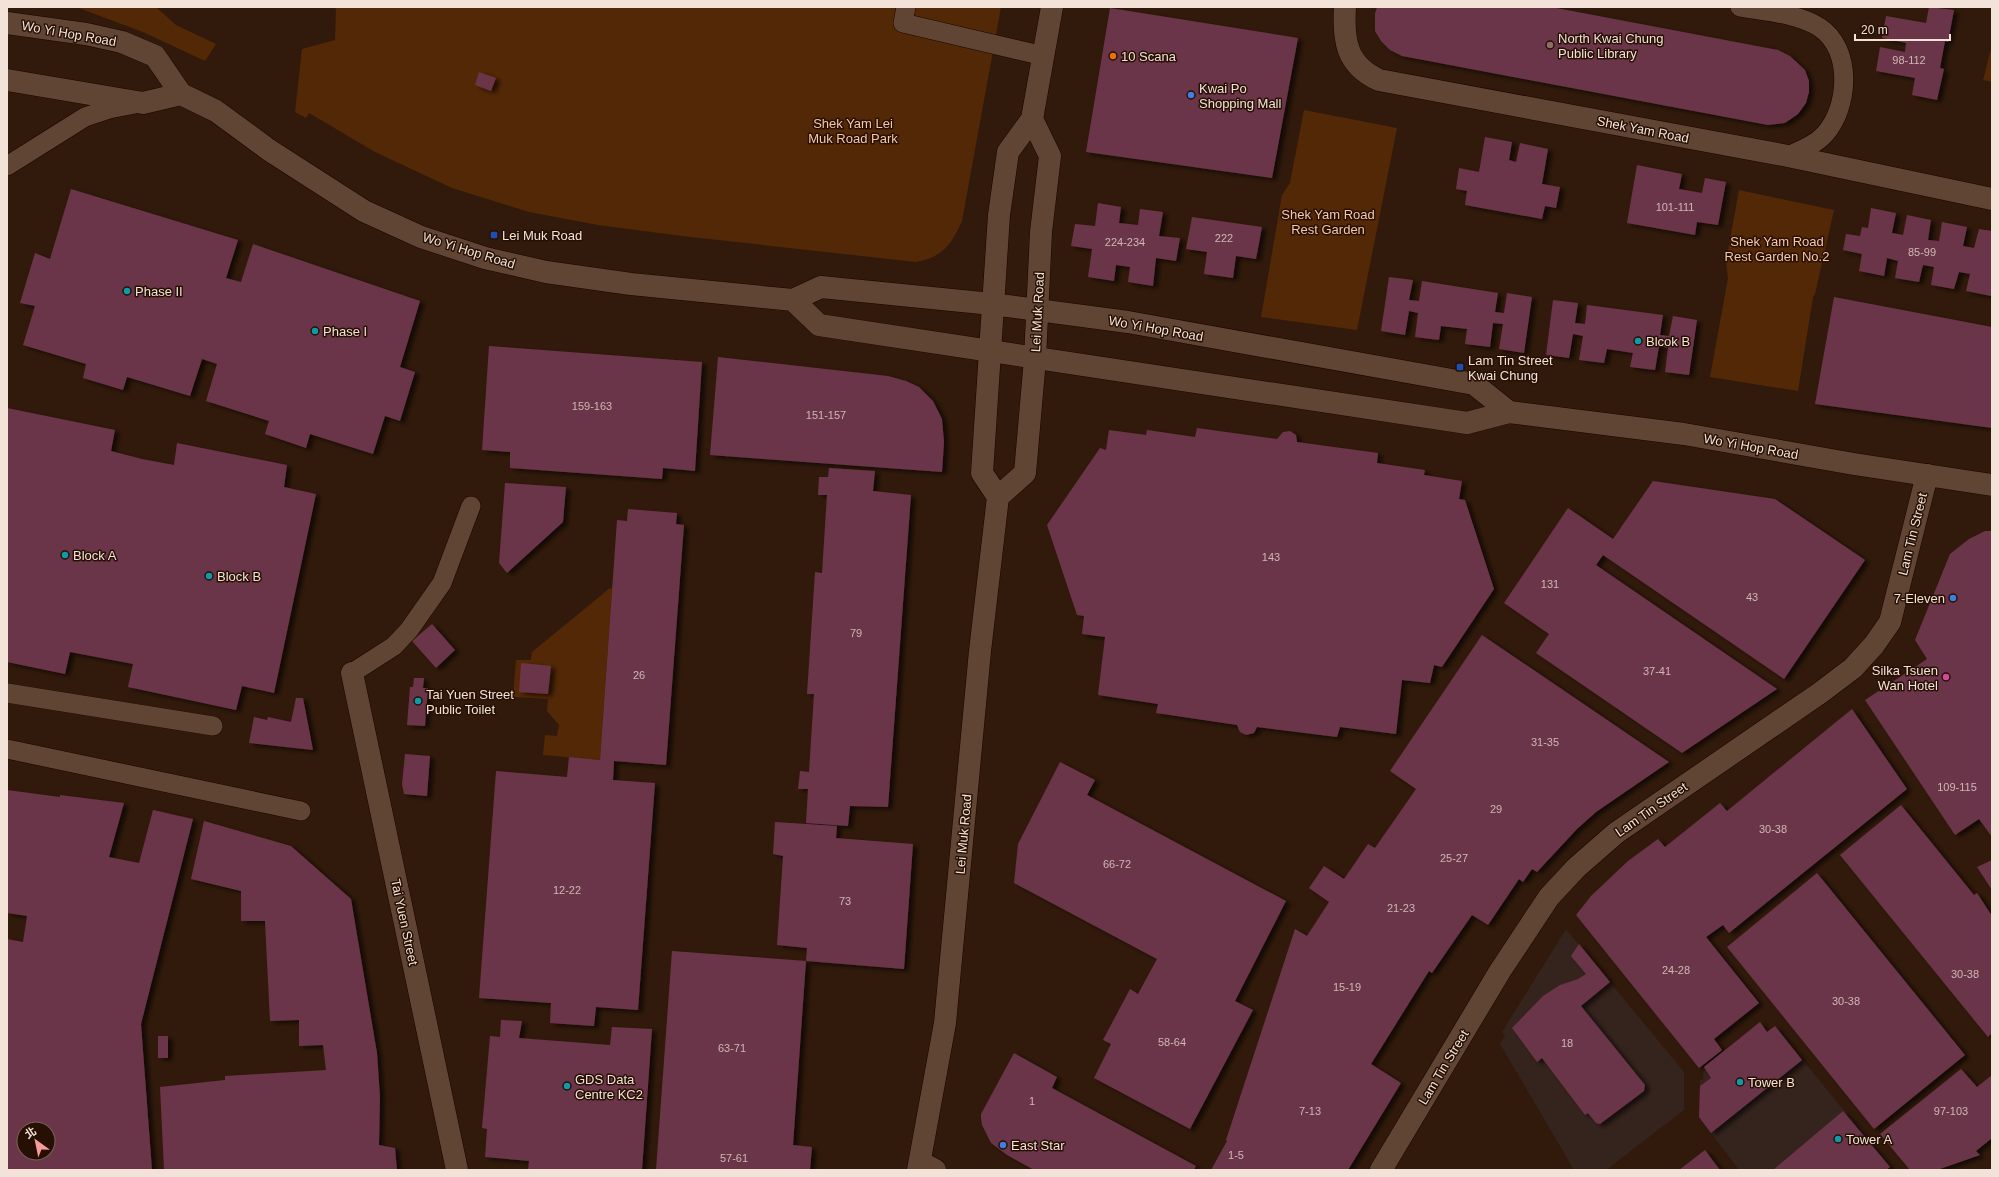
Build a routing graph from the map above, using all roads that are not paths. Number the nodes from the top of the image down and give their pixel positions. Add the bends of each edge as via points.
1 (906, 7) edge
2 (1052, 7) edge
3 (1345, 7) edge
4 (1740, 7) edge
5 (7, 23) edge
6 (1044, 56) junction
7 (7, 80) edge
8 (181, 94) junction
9 (143, 103) junction
10 (1032, 119) junction
11 (1788, 156) junction
12 (7, 166) edge
13 (1992, 199) edge
14 (793, 300) junction
15 (992, 304) junction
16 (1037, 310) junction
17 (989, 351) junction
18 (1035, 359) junction
19 (1509, 412) junction
20 (1927, 475) junction
21 (1992, 485) edge
22 (998, 497) junction
23 (471, 506) dead end
24 (352, 673) joint
25 (7, 693) edge
26 (213, 726) dead end
27 (7, 749) edge
28 (301, 811) dead end
29 (924, 1167) edge
30 (457, 1170) edge
31 (1381, 1170) edge

1 - 6 lane via 903,23
2 - 6 street
3 - 11 street, Shek Yam Road via 1344,31 1348,51 1356,66 1379,80
4 - 11 lane via 1803,18 1820,28 1832,40 1840,55 1843,87 1836,119 1824,135 1811,145
5 - 8 street, Wo Yi Hop Road via 86,34 122,42 155,56
6 - 10 street
7 - 9 street
8 - 9 street
8 - 14 street, Wo Yi Hop Road via 216,111 269,150 364,211 421,237 485,258 546,272 631,284
9 - 12 lane via 109,109 85,117
10 - 15 street via 1008,152 999,215
10 - 16 street, Lei Muk Road via 1050,156 1041,232
11 - 13 street, Shek Yam Road
14 - 15 street, Wo Yi Hop Road via 822,287
14 - 17 street, Wo Yi Hop Road via 819,325
15 - 16 street, Wo Yi Hop Road
15 - 17 street
16 - 18 street, Lei Muk Road
16 - 19 street, Wo Yi Hop Road via 1128,322 1474,384
17 - 18 street, Wo Yi Hop Road
17 - 22 street via 982,473
18 - 19 street, Wo Yi Hop Road via 1467,423
18 - 22 street, Lei Muk Road via 1026,474
19 - 20 street, Wo Yi Hop Road via 1684,434
20 - 21 street, Wo Yi Hop Road
20 - 31 street, Lam Tin Street via 1890,622 1874,645 1854,668 1616,833 1576,868 1549,897 1500,971
22 - 29 street, Lei Muk Road via 980,651 945,1023
23 - 24 lane via 442,584 409,630 394,646
24 - 30 street, Tai Yuen Street
25 - 26 lane
27 - 28 lane

